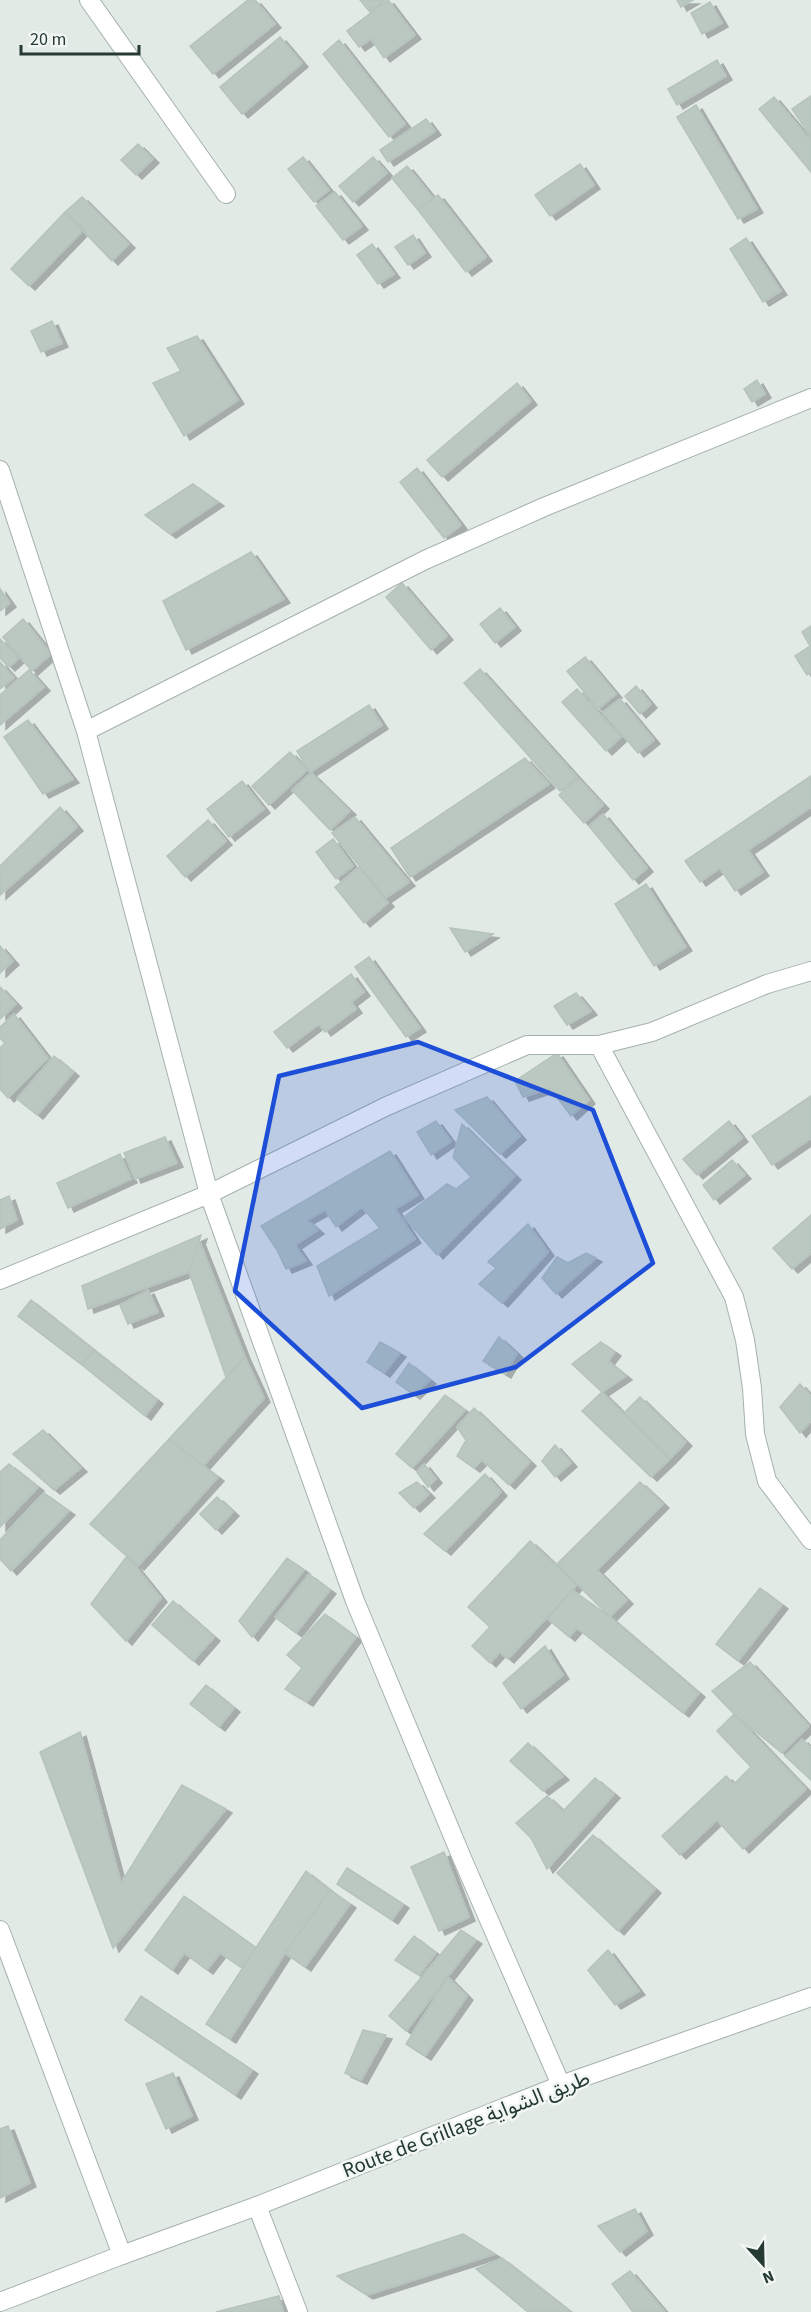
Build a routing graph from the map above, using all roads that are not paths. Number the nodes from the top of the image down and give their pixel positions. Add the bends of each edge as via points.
1 (89, 0) edge
2 (226, 194) dead end
3 (811, 398) edge
4 (0, 471) edge
5 (86, 731) junction
6 (811, 971) edge
7 (599, 1045) junction
8 (209, 1194) junction
9 (0, 1280) edge
10 (811, 1540) edge
11 (0, 1930) edge
12 (811, 1997) edge
13 (561, 2085) junction
14 (257, 2206) junction
15 (122, 2255) junction
16 (0, 2302) edge
17 (298, 2312) edge

1 - 2 street
3 - 5 street via 425,560
4 - 5 street
5 - 8 street
6 - 7 street via 767,984 652,1032
7 - 8 street via 526,1045 387,1106
7 - 10 street via 734,1297 745,1340 755,1434 767,1481
8 - 9 street
8 - 13 street via 355,1601
11 - 15 street
12 - 13 street, Route de Grillage طريق الشواية
13 - 14 street, Route de Grillage طريق الشواية
14 - 15 street, Route de Grillage طريق الشواية
14 - 17 street
15 - 16 street, Route de Grillage طريق الشواية

